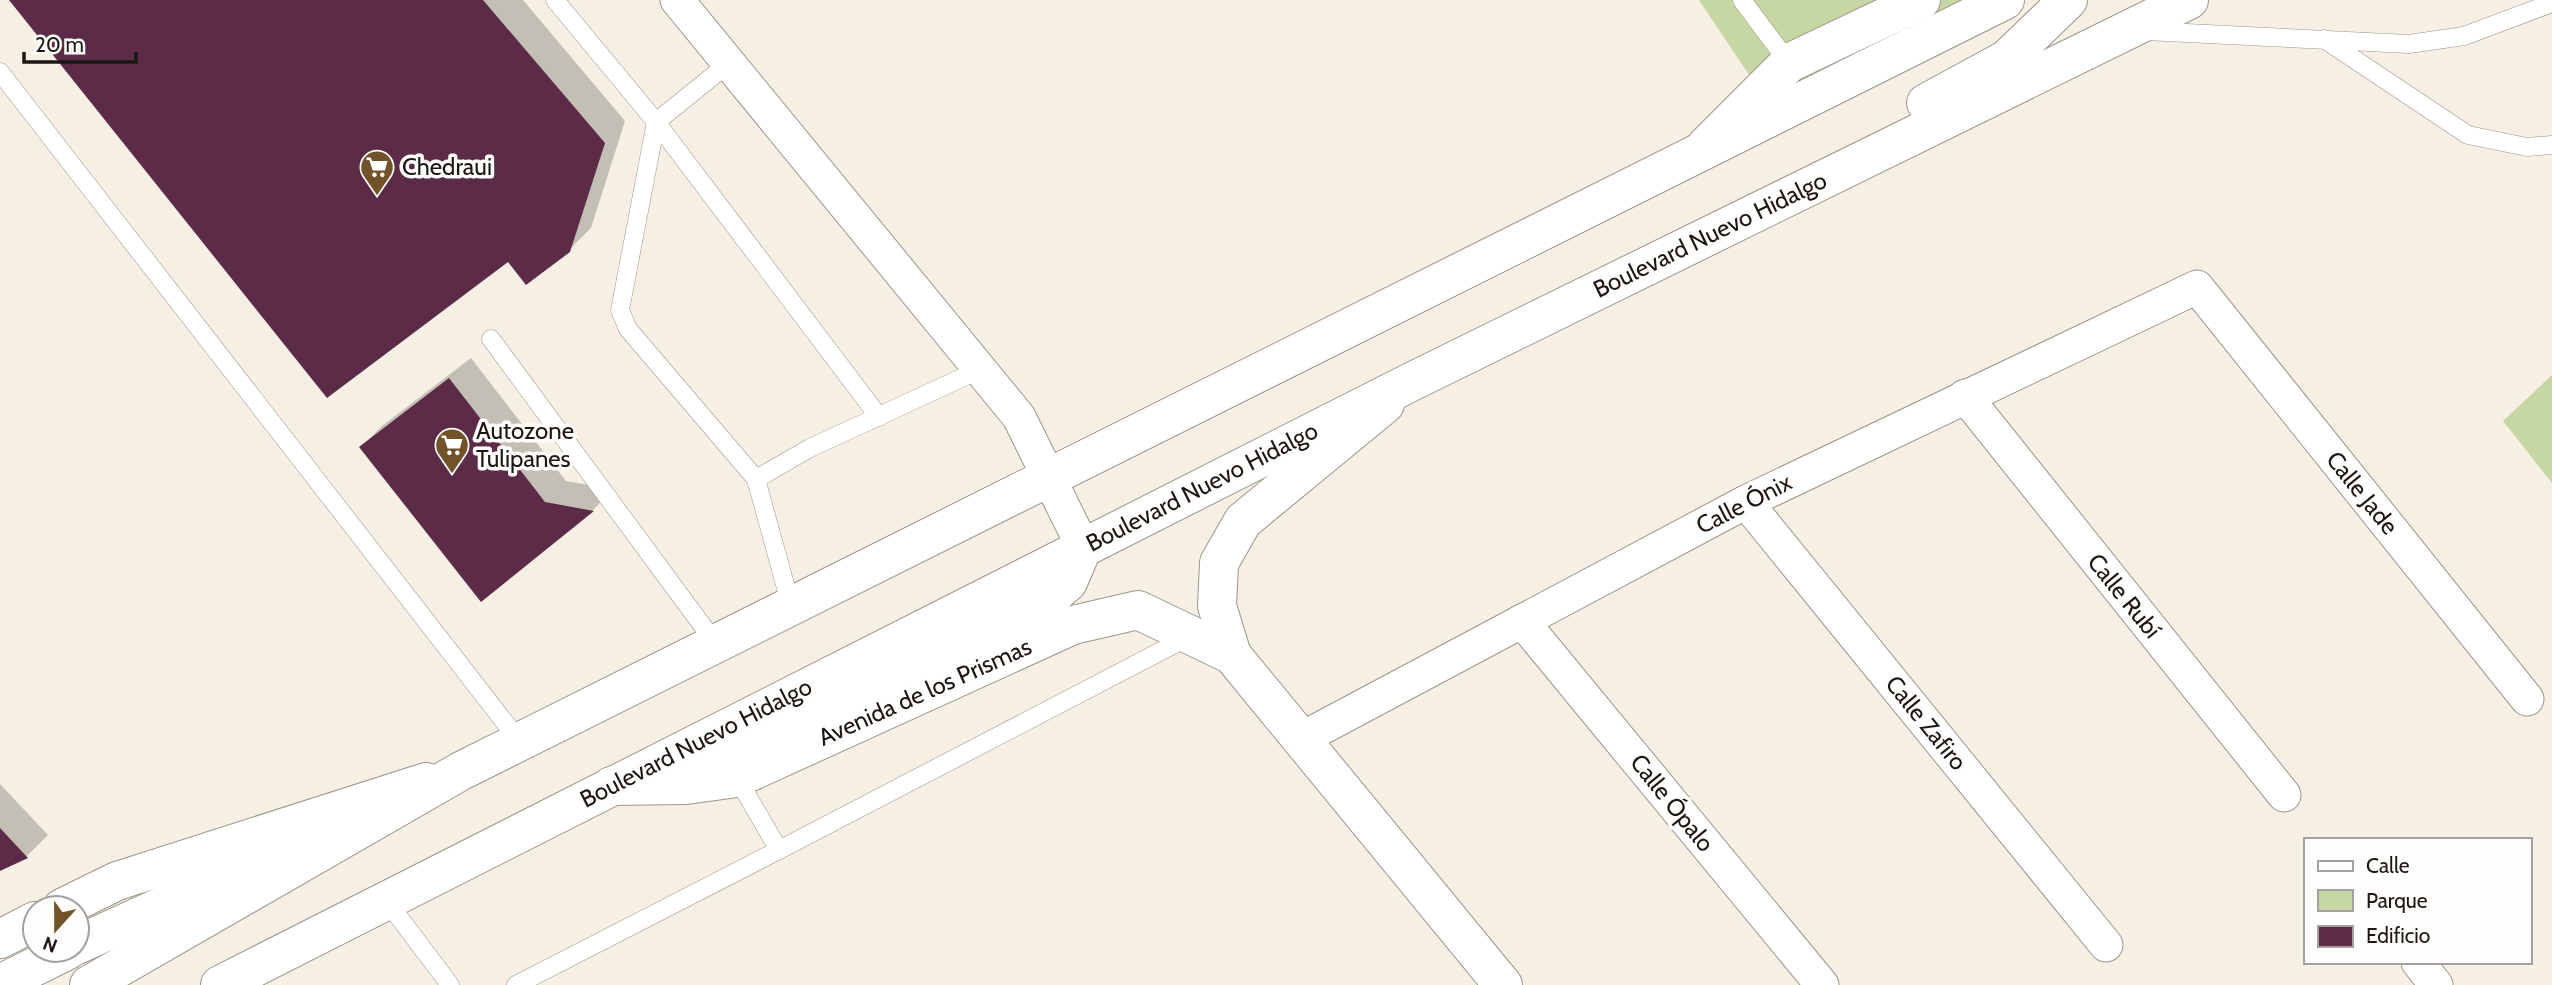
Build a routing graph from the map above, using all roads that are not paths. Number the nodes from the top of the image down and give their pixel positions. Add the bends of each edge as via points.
1 (555, 0) edge
2 (677, 0) edge
3 (1742, 0) edge
4 (1921, 0) edge
5 (2005, 0) edge
6 (2068, 0) edge
7 (2189, 0) edge
8 (2552, 3) edge
9 (2132, 30) junction
10 (2322, 37) junction
11 (729, 63) junction
12 (1789, 63) junction
13 (0, 72) edge
14 (656, 122) junction
15 (2552, 145) edge
16 (1697, 155) junction
17 (1808, 187) junction
18 (2197, 287) joint
19 (491, 339) dead end
20 (981, 369) junction
21 (1411, 382) junction
22 (1965, 396) junction
23 (879, 417) junction
24 (1047, 475) junction
25 (756, 479) junction
26 (1746, 502) junction
27 (1083, 547) junction
28 (791, 606) junction
29 (1522, 621) junction
30 (1193, 635) junction
31 (716, 644) junction
32 (1231, 655) junction
33 (2527, 699) dead end
34 (1301, 739) junction
35 (520, 742) junction
36 (461, 771) junction
37 (737, 778) junction
38 (611, 786) junction
39 (2284, 795) dead end
40 (779, 850) junction
41 (91, 894) edge
42 (386, 900) junction
43 (21, 929) edge
44 (0, 939) edge
45 (91, 939) edge
46 (2106, 945) dead end
47 (40, 964) edge
48 (2420, 964) edge
49 (0, 984) edge
50 (89, 985) edge
51 (220, 985) edge
52 (450, 985) edge
53 (516, 985) edge
54 (1503, 985) edge
55 (1822, 985) edge
56 (2436, 985) edge

1 - 14 lane
2 - 11 street
3 - 12 lane
4 - 12 main road
5 - 16 main road
6 - 17 main road via 2007,59 1891,122
7 - 9 main road, Boulevard Nuevo Hidalgo
8 - 10 lane via 2464,36 2409,44
9 - 10 lane
9 - 17 main road, Boulevard Nuevo Hidalgo
10 - 15 lane via 2468,135 2527,147
11 - 14 lane
11 - 20 street
12 - 16 main road
13 - 35 lane
14 - 23 lane
14 - 25 lane via 620,310 628,329
16 - 24 main road
17 - 21 main road, Boulevard Nuevo Hidalgo
18 - 22 street, Calle Ónix
18 - 33 street, Calle Jade
19 - 31 lane
20 - 23 lane
20 - 24 street via 1019,417
21 - 27 main road, Boulevard Nuevo Hidalgo
21 - 32 main road, Avenida de los Prismas via 1243,521 1219,563 1217,606
22 - 26 street, Calle Ónix
22 - 39 street, Calle Rubí
23 - 25 lane
24 - 27 street
24 - 28 main road
25 - 28 lane
26 - 29 street, Calle Ónix
26 - 46 street, Calle Zafiro
27 - 38 main road via 1068,582 1040,607 741,752
28 - 31 main road
29 - 34 street, Calle Ónix
29 - 55 street, Calle Ópalo
30 - 32 main road, Avenida de los Prismas
30 - 37 main road, Avenida de los Prismas via 1138,610 1073,625
30 - 40 lane
31 - 35 main road
32 - 34 main road, Avenida de los Prismas
34 - 54 main road, Avenida de los Prismas
35 - 36 main road
36 - 41 main road via 117,881
36 - 45 main road
36 - 50 main road
37 - 38 main road, Avenida de los Prismas via 686,785
37 - 40 lane
38 - 42 main road, Boulevard Nuevo Hidalgo
40 - 53 lane
42 - 51 main road, Boulevard Nuevo Hidalgo
42 - 52 lane
43 - 44 main road
47 - 49 main road
48 - 56 street

